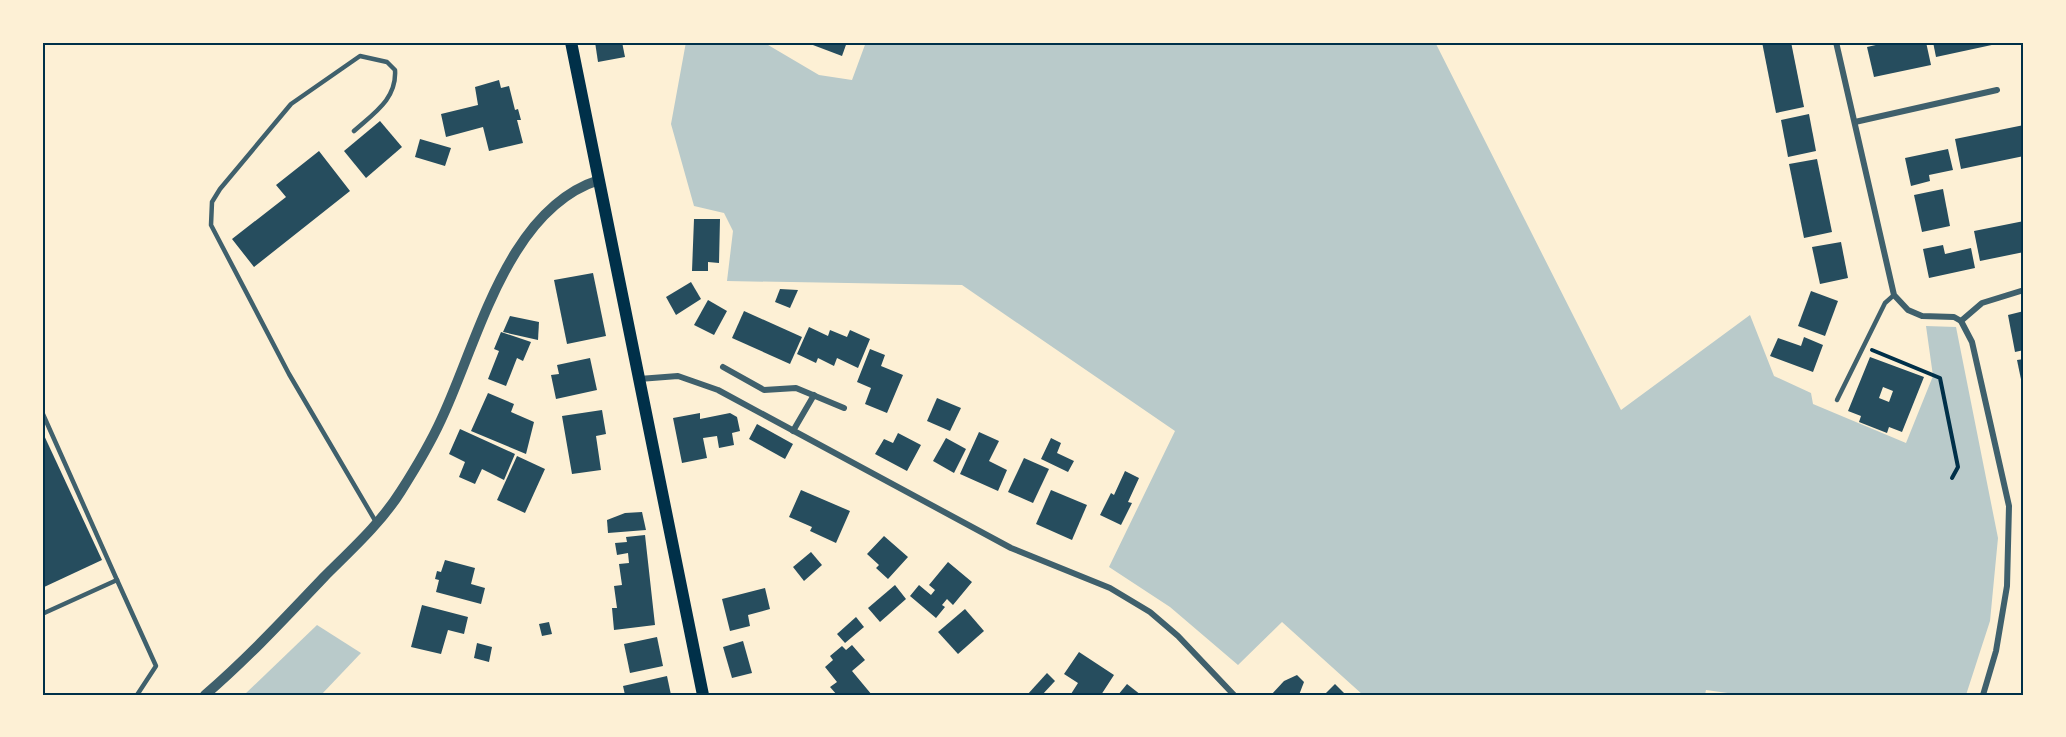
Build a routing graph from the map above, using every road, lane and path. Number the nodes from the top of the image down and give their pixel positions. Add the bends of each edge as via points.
1 (571, 42) edge
2 (1836, 42) edge
3 (1997, 90) dead end
4 (1855, 122) junction
5 (354, 131) dead end
6 (599, 180) junction
7 (2024, 290) edge
8 (1894, 295) junction
9 (1961, 321) junction
10 (1864, 347) junction
11 (723, 367) dead end
12 (639, 379) junction
13 (814, 395) junction
14 (1837, 400) dead end
15 (844, 408) dead end
16 (42, 412) edge
17 (793, 431) junction
18 (1952, 478) dead end
19 (376, 522) junction
20 (117, 580) junction
21 (42, 614) edge
22 (137, 695) edge
23 (205, 695) edge
24 (703, 695) edge
25 (1234, 695) edge
26 (1983, 695) edge

1 - 6 main road
2 - 4 street
3 - 4 street
4 - 8 street
5 - 19 lane via 389,98 396,82 395,70 387,62 360,56 291,104 220,189 212,202 211,225 289,374
6 - 12 main road
6 - 19 street via 567,195 522,242 499,284 441,421 400,493
7 - 9 street via 1983,303
8 - 9 street via 1908,310 1922,316 1954,316
8 - 10 lane via 1885,303
9 - 26 street via 1972,342 2008,506 2007,586 1996,651
10 - 14 lane
10 - 18 path via 1940,378 1958,467
11 - 13 street via 764,390 796,388
12 - 17 street via 678,376 718,390
12 - 24 main road
13 - 15 street
13 - 17 street
16 - 20 lane
17 - 25 street via 1011,548 1110,588 1150,612 1178,636
19 - 23 street via 238,666
20 - 21 lane
20 - 22 lane via 156,666

